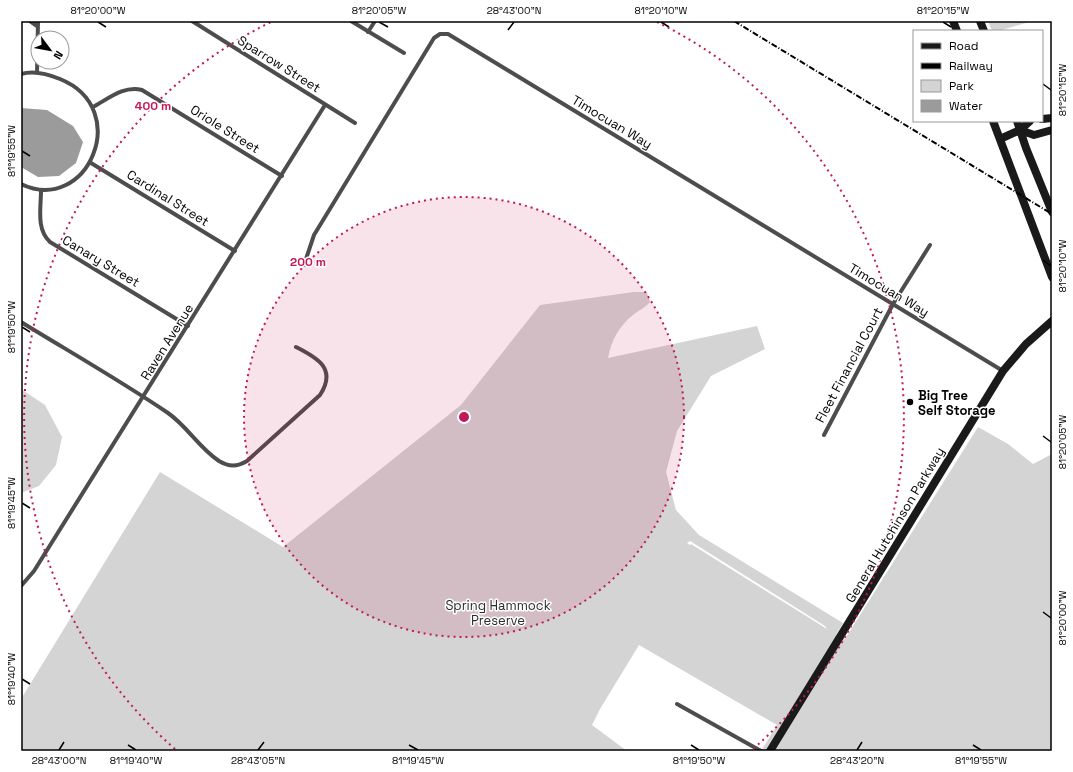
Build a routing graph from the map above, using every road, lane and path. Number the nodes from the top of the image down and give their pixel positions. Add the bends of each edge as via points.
1 (30, 21) edge
2 (192, 21) edge
3 (351, 21) edge
4 (375, 21) edge
5 (37, 23) edge
6 (368, 32) junction
7 (404, 53) dead end
8 (37, 73) junction
9 (21, 74) edge
10 (325, 105) junction
11 (93, 108) junction
12 (993, 122) edge
13 (1017, 122) edge
14 (1029, 122) edge
15 (355, 123) dead end
16 (1020, 130) junction
17 (1052, 130) edge
18 (1000, 139) junction
19 (90, 162) junction
20 (282, 176) junction
21 (21, 184) edge
22 (41, 190) junction
23 (1052, 212) edge
24 (930, 245) dead end
25 (234, 251) junction
26 (304, 265) dead end
27 (1052, 277) edge
28 (893, 304) junction
29 (1052, 321) edge
30 (21, 322) edge
31 (188, 326) junction
32 (296, 347) dead end
33 (1003, 371) junction
34 (144, 397) junction
35 (824, 435) dead end
36 (21, 586) edge
37 (677, 704) dead end
38 (761, 751) edge
39 (770, 751) edge

1 - 5 street
2 - 10 street, Sparrow Street
3 - 6 street
4 - 6 street
5 - 8 street
6 - 7 street
8 - 9 street
8 - 11 street via 64,81 76,89
10 - 15 street, Sparrow Street
10 - 20 street, Raven Avenue
11 - 19 street via 99,133 95,153
11 - 20 street, Oriole Street via 125,89 142,90
12 - 18 street
13 - 16 street
14 - 16 street
16 - 17 street via 1034,135
16 - 18 street
16 - 23 street
18 - 27 street
19 - 22 street via 82,174 72,181 52,189
19 - 25 street, Cardinal Street
20 - 25 street, Raven Avenue
21 - 22 street
22 - 31 street, Canary Street via 41,226 44,236 50,242
24 - 28 street, Fleet Financial Court
25 - 31 street, Raven Avenue
26 - 28 street, Timocuan Way via 314,235 434,38 440,34 448,34
28 - 33 street, Timocuan Way
28 - 35 street, Fleet Financial Court
29 - 33 street, General Hutchinson Parkway via 1026,344
30 - 34 street
31 - 34 street, Raven Avenue
32 - 34 street via 320,361 326,374 324,389 240,466 231,466 220,461 178,421
33 - 39 street, General Hutchinson Parkway
34 - 36 street, Raven Avenue via 34,571
37 - 38 street

